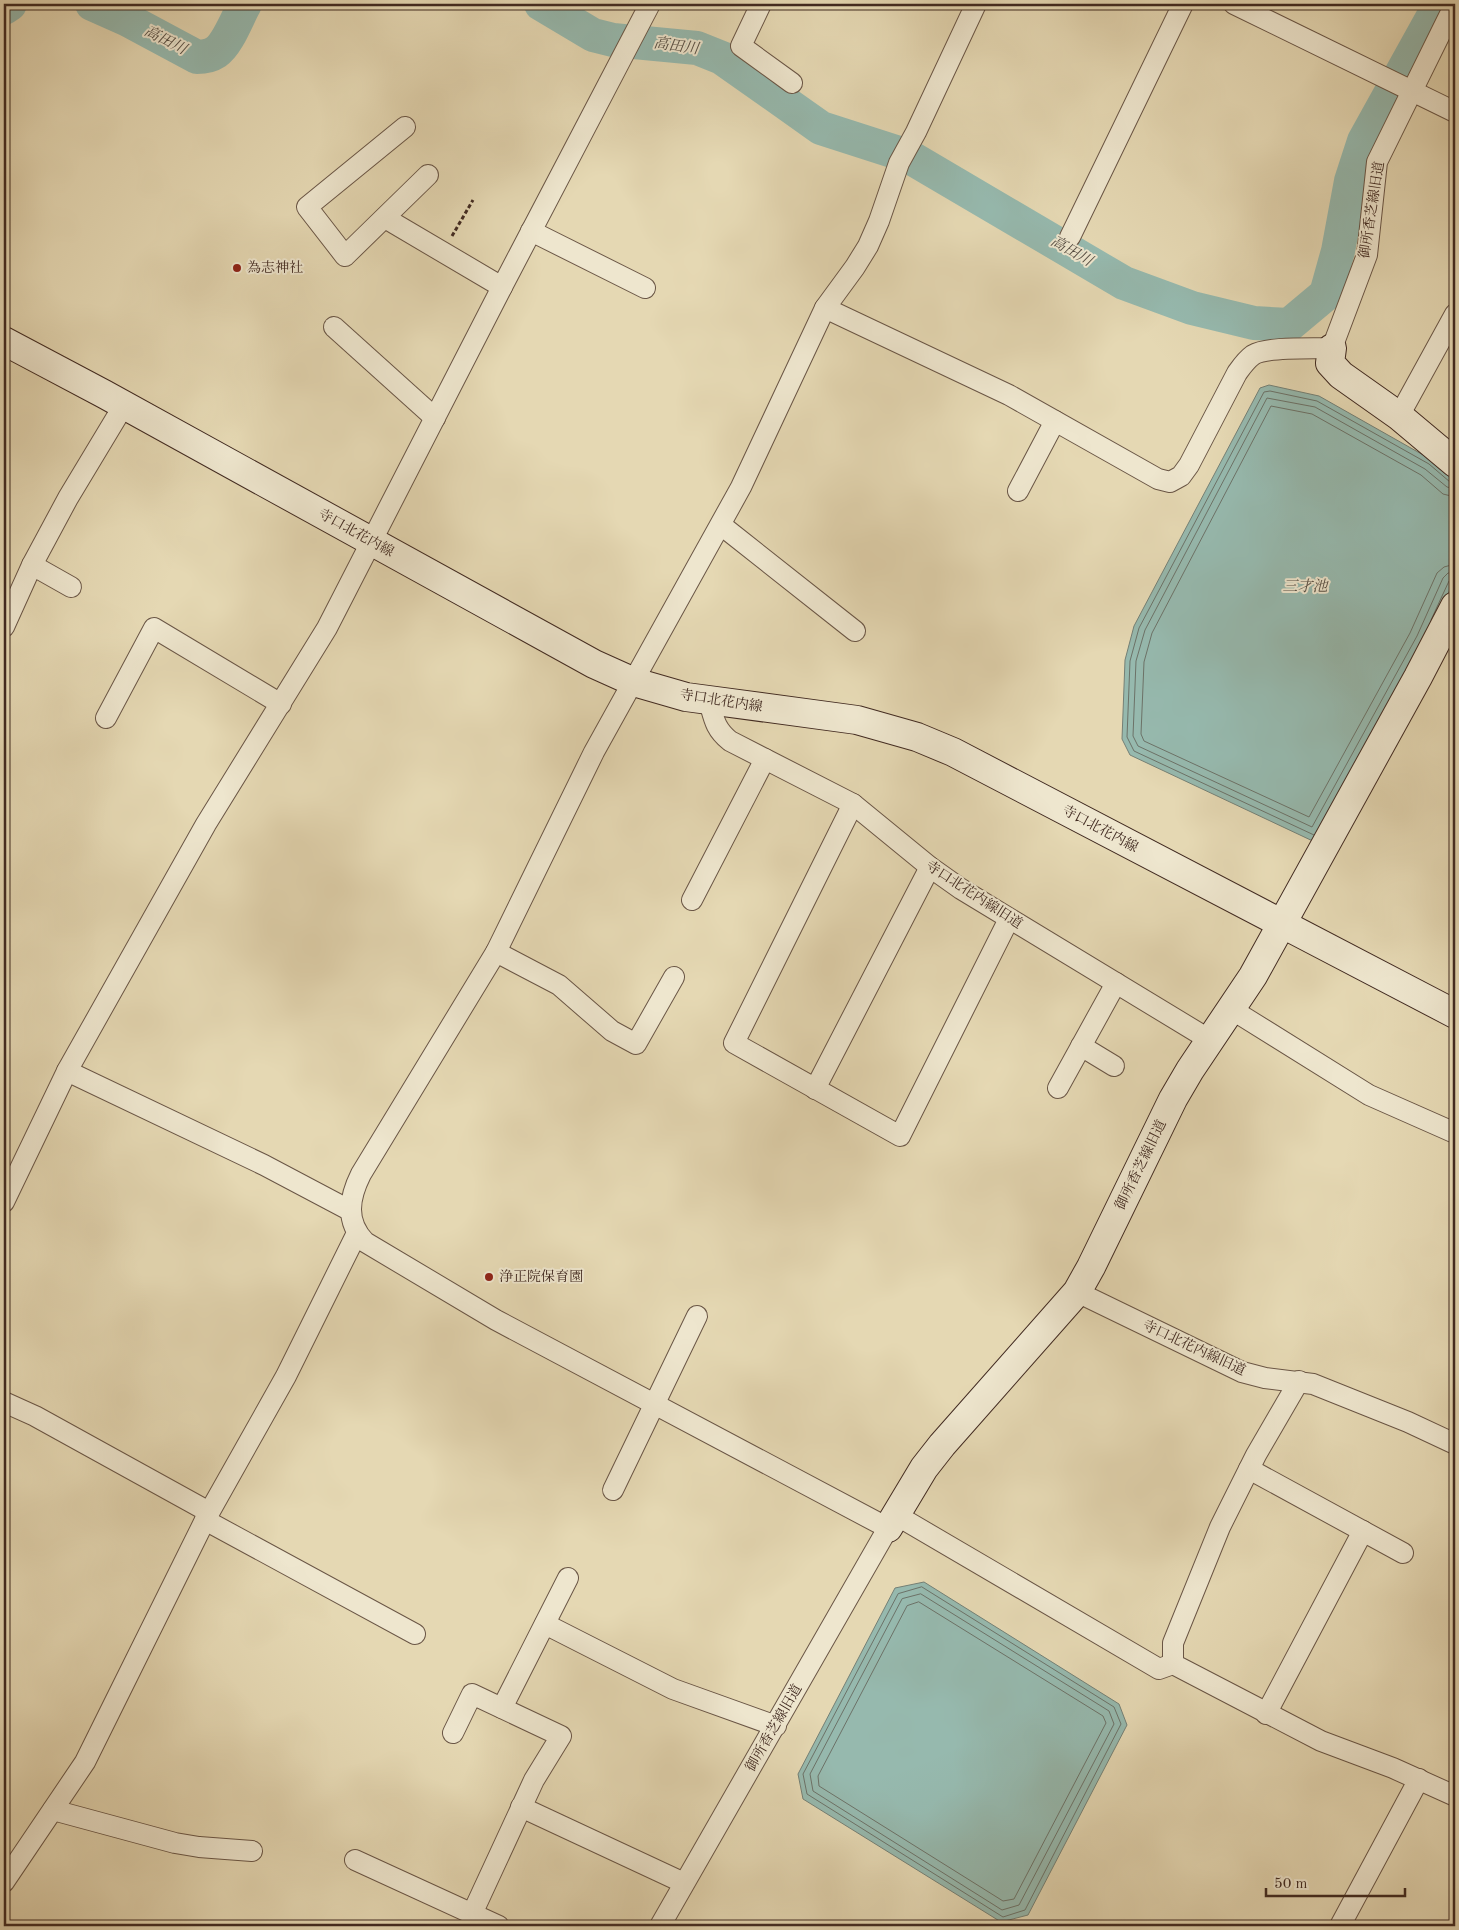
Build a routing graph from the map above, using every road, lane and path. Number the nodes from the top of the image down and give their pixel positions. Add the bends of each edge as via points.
1 (650, 4) edge
2 (761, 4) edge
3 (976, 4) edge
4 (1183, 4) edge
5 (1455, 4) edge
6 (1242, 6) edge
7 (792, 83) dead end
8 (1411, 91) junction
9 (1455, 112) edge
10 (405, 127) dead end
11 (428, 175) dead end
12 (473, 200) dead end
13 (384, 218) junction
14 (531, 231) junction
15 (1070, 237) dead end
16 (442, 252) junction
17 (502, 287) junction
18 (645, 288) dead end
19 (825, 308) junction
20 (1455, 314) edge
21 (334, 327) dead end
22 (4, 341) edge
23 (1332, 348) junction
24 (124, 405) junction
25 (1399, 416) junction
26 (435, 418) junction
27 (1055, 421) junction
28 (1455, 463) edge
29 (1018, 491) dead end
30 (720, 525) junction
31 (372, 542) junction
32 (32, 566) junction
33 (71, 586) dead end
34 (1455, 606) edge
35 (4, 627) edge
36 (855, 631) dead end
37 (634, 682) junction
38 (709, 701) junction
39 (281, 704) junction
40 (106, 718) dead end
41 (765, 759) junction
42 (853, 804) junction
43 (930, 867) junction
44 (692, 900) dead end
45 (1010, 919) junction
46 (1281, 924) junction
47 (496, 952) junction
48 (674, 977) dead end
49 (1116, 983) junction
50 (1231, 1009) junction
51 (1455, 1014) edge
52 (1210, 1040) junction
53 (1081, 1046) junction
54 (1114, 1066) dead end
55 (67, 1071) junction
56 (1058, 1088) dead end
57 (815, 1089) junction
58 (1455, 1133) edge
59 (4, 1202) edge
60 (351, 1211) junction
61 (357, 1233) junction
62 (1076, 1292) junction
63 (697, 1316) dead end
64 (1299, 1381) junction
65 (4, 1402) edge
66 (654, 1404) junction
67 (1455, 1444) edge
68 (1249, 1469) junction
69 (613, 1490) dead end
70 (207, 1516) junction
71 (892, 1522) junction
72 (1364, 1531) junction
73 (1403, 1553) dead end
74 (568, 1578) dead end
75 (545, 1624) junction
76 (415, 1634) dead end
77 (1173, 1664) junction
78 (502, 1708) junction
79 (1266, 1714) junction
80 (776, 1726) junction
81 (453, 1733) dead end
82 (1419, 1779) junction
83 (1455, 1796) edge
84 (521, 1807) junction
85 (53, 1810) junction
86 (252, 1851) dead end
87 (355, 1860) dead end
88 (4, 1882) edge
89 (684, 1883) junction
90 (472, 1914) junction
91 (499, 1926) edge
92 (660, 1926) edge
93 (1340, 1926) edge

1 - 14 street
2 - 7 street via 741,46
3 - 19 street via 916,132 898,163 868,246
4 - 15 street
5 - 8 street, 御所香芝線旧道
6 - 8 street
8 - 9 street
8 - 23 street, 御所香芝線旧道 via 1377,162 1366,255
10 - 13 street via 308,207 345,256
11 - 13 street
12 - 16 path
13 - 16 street
14 - 17 street
14 - 18 street
16 - 17 street
17 - 26 street
19 - 27 street via 1009,395
19 - 30 street via 760,449
20 - 25 street
21 - 26 street
22 - 24 main road, 寺口北花内線
23 - 25 main road via 1330,363 1341,375
23 - 27 street via 1268,350 1245,361 1189,466 1170,482 1158,479
24 - 31 main road, 寺口北花内線
24 - 32 street
25 - 28 main road
26 - 31 street
27 - 29 street
30 - 36 street
30 - 37 street
31 - 37 main road, 寺口北花内線 via 594,664
31 - 39 street via 327,628
32 - 33 street
32 - 35 street
34 - 46 main road, 御所香芝線旧道
37 - 38 main road, 寺口北花内線
37 - 47 street via 594,752
38 - 41 street, 寺口北花内線旧道 via 720,733
38 - 46 main road, 寺口北花内線 via 857,720 917,737 953,752
39 - 40 street via 154,628
39 - 55 street via 206,824
41 - 42 street, 寺口北花内線旧道
41 - 44 street
42 - 43 street, 寺口北花内線旧道
42 - 57 street via 734,1042
43 - 45 street, 寺口北花内線旧道
43 - 57 street
45 - 49 street, 寺口北花内線旧道
45 - 57 street via 900,1136
46 - 50 main road, 御所香芝線旧道
46 - 51 main road, 寺口北花内線
47 - 48 street via 558,985 612,1031 636,1044
47 - 60 street via 360,1174 351,1200
49 - 52 street, 寺口北花内線旧道
49 - 53 street
50 - 52 main road, 御所香芝線旧道
50 - 58 street via 1369,1095
52 - 62 main road, 御所香芝線旧道 via 1174,1100 1092,1267
53 - 54 street
53 - 56 street
55 - 59 street
55 - 60 street via 264,1165
60 - 61 street
61 - 66 street via 365,1242 447,1293
61 - 70 street via 286,1376
62 - 64 street, 寺口北花内線旧道 via 1242,1372
62 - 71 main road, 御所香芝線旧道 via 942,1445 924,1468
63 - 66 street
64 - 67 street, 寺口北花内線旧道 via 1314,1384
64 - 68 street
65 - 70 street via 35,1416
66 - 69 street
66 - 71 street
68 - 72 street
68 - 77 street via 1220,1527 1173,1643
70 - 76 street
70 - 85 street via 99,1737
71 - 77 street via 1159,1669
71 - 80 street, 御所香芝線旧道
72 - 73 street
72 - 79 street
74 - 75 street
75 - 78 street
75 - 80 street via 673,1688
77 - 79 street
78 - 81 street via 472,1694
78 - 84 street via 561,1736
79 - 82 street via 1321,1741
80 - 89 street, 御所香芝線旧道
82 - 83 street
82 - 93 street
84 - 89 street
84 - 90 street
85 - 86 street via 174,1842
85 - 88 street
87 - 90 street
89 - 92 street, 御所香芝線旧道
90 - 91 street

